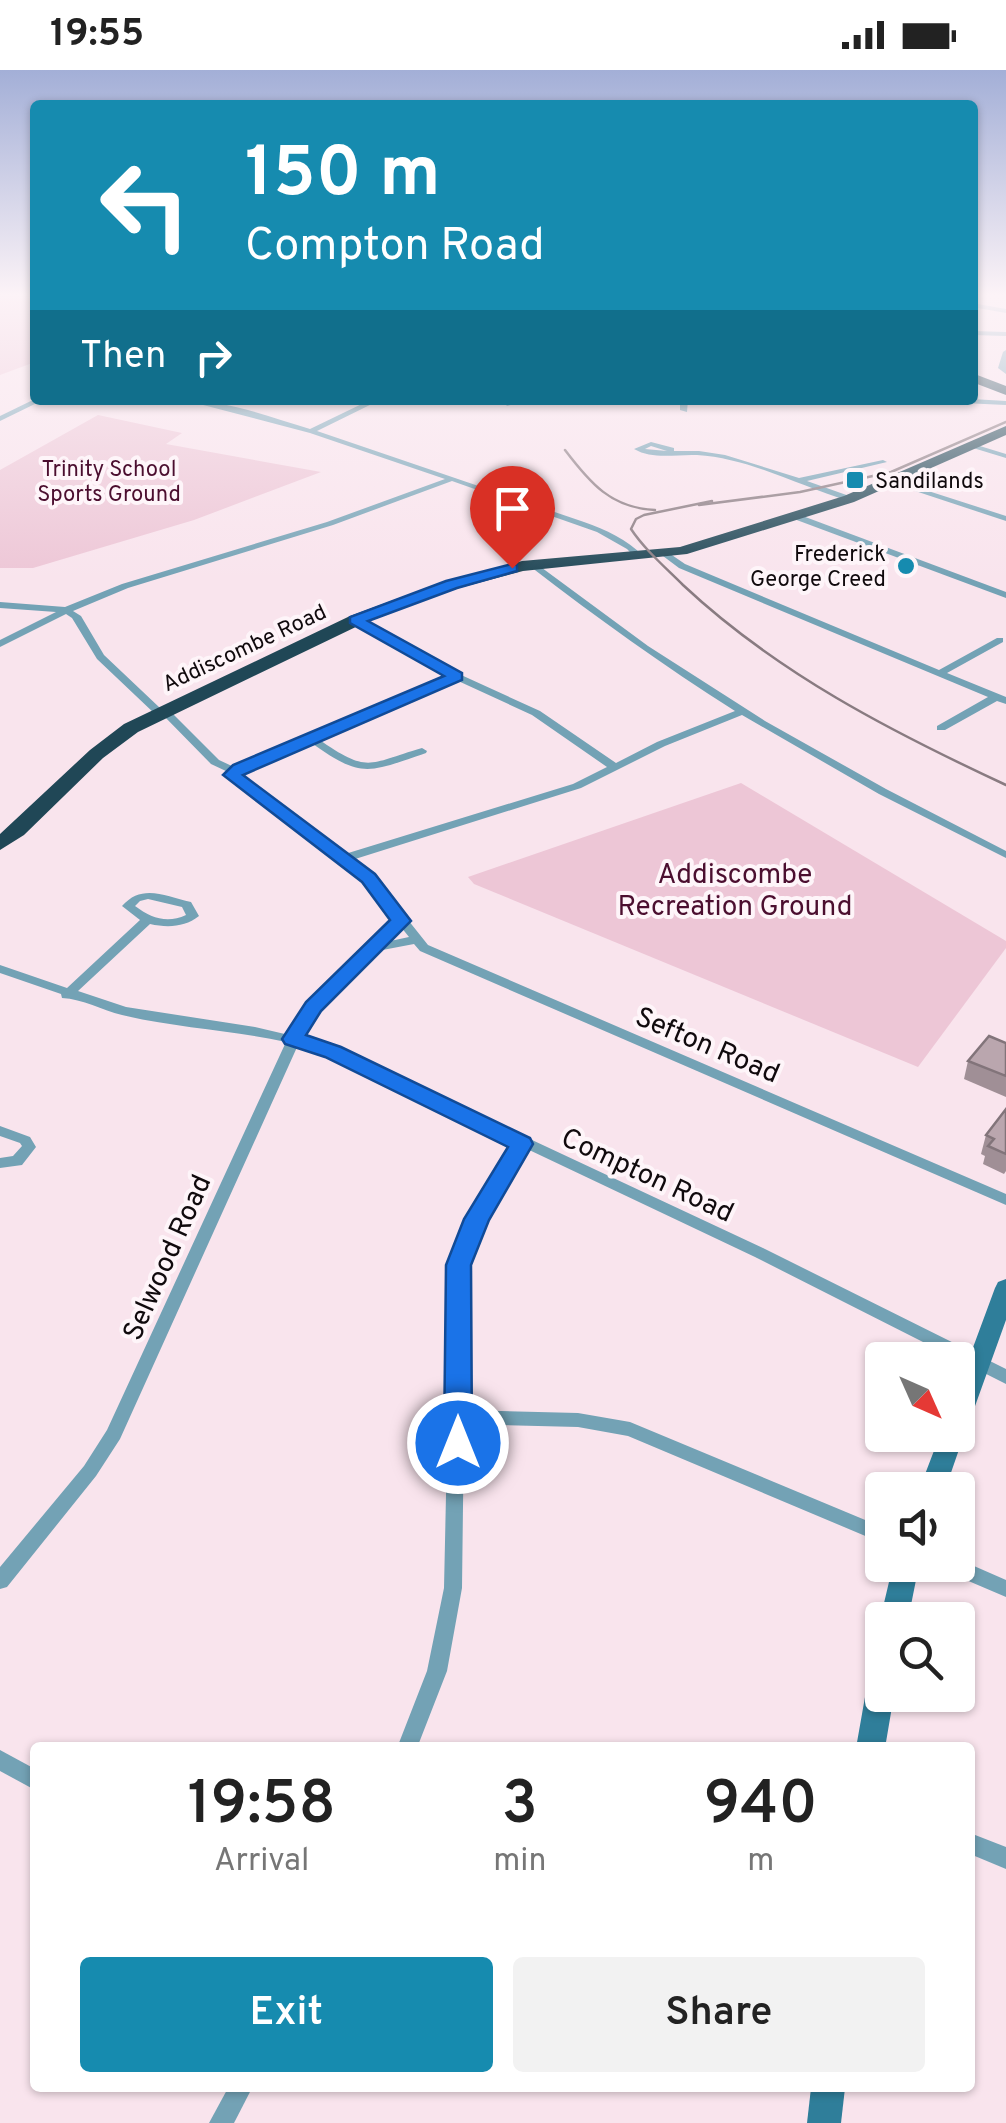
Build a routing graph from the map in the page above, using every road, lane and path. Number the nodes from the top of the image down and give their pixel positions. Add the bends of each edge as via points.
1 (978, 402) edge
2 (1006, 403) edge
3 (30, 404) edge
4 (208, 405) edge
5 (365, 405) edge
6 (684, 405) edge
7 (684, 410) dead end
8 (0, 419) edge
9 (1005, 430) edge
10 (310, 431) junction
11 (973, 446) junction
12 (671, 450) dead end
13 (1006, 456) edge
14 (860, 460) dead end
15 (452, 478) junction
16 (894, 481) junction
17 (797, 482) junction
18 (848, 499) junction
19 (797, 517) junction
20 (1006, 518) edge
21 (654, 555) junction
22 (534, 565) junction
23 (1006, 596) edge
24 (0, 606) edge
25 (65, 610) junction
26 (356, 620) junction
27 (1000, 640) dead end
28 (0, 644) edge
29 (940, 673) junction
30 (456, 676) junction
31 (1001, 699) edge
32 (743, 710) junction
33 (161, 711) junction
34 (941, 728) dead end
35 (310, 738) junction
36 (422, 751) dead end
37 (615, 767) junction
38 (234, 771) junction
39 (0, 844) edge
40 (1006, 854) edge
41 (342, 859) junction
42 (147, 920) junction
43 (401, 921) junction
44 (414, 940) junction
45 (370, 950) junction
46 (0, 969) edge
47 (67, 995) junction
48 (293, 1039) junction
49 (0, 1131) edge
50 (521, 1144) junction
51 (0, 1164) edge
52 (1006, 1200) edge
53 (1006, 1288) edge
54 (978, 1364) junction
55 (975, 1372) edge
56 (1006, 1377) edge
57 (458, 1417) junction
58 (865, 1528) edge
59 (975, 1575) edge
60 (0, 1580) edge
61 (1006, 1589) edge
62 (876, 1712) edge
63 (409, 1742) edge
64 (871, 1742) edge
65 (0, 1760) edge
66 (30, 1777) edge
67 (975, 1845) edge
68 (1006, 1858) edge
69 (238, 2092) edge
70 (828, 2092) edge
71 (221, 2123) edge
72 (824, 2123) edge

1 - 2 street
3 - 8 street
4 - 10 street
5 - 10 street
6 - 7 street
9 - 11 highway, Addiscombe Road
10 - 15 street
11 - 13 street
11 - 16 highway, Addiscombe Road
12 - 17 street via 719,456
14 - 17 street via 878,464
15 - 21 street
15 - 25 street via 326,527
16 - 18 highway, Addiscombe Road
16 - 20 street
17 - 18 street
18 - 19 highway, Addiscombe Road
19 - 21 highway, Addiscombe Road
19 - 23 street
21 - 22 highway, Addiscombe Road
21 - 29 street
22 - 26 highway, Addiscombe Road via 469,579
22 - 32 street
24 - 25 street
25 - 28 street
25 - 33 street via 76,616 100,657
26 - 30 street
26 - 33 highway, Addiscombe Road
27 - 29 street
29 - 31 street
30 - 35 street
30 - 37 street via 538,714
31 - 34 street
32 - 37 street
32 - 40 street via 902,803
33 - 38 street via 215,762
33 - 39 highway, Addiscombe Road via 112,740
35 - 36 street via 353,768
35 - 38 street
37 - 41 street via 566,790
38 - 41 street, Sefton Road via 236,780
41 - 43 street, Sefton Road via 376,885
42 - 42 street via 130,908 132,900 161,896 190,906 193,914 176,923
42 - 47 street
43 - 44 street, Sefton Road
43 - 45 street, Selwood Road
44 - 45 street
44 - 52 street, Sefton Road
45 - 48 street, Selwood Road via 312,1009
46 - 47 street, Compton Road
47 - 48 street, Compton Road via 144,1016
48 - 50 street, Compton Road
48 - 60 street, Selwood Road via 114,1434
49 - 51 street via 28,1147 17,1161
50 - 54 street, Compton Road via 772,1258
50 - 57 street via 476,1219 459,1265
53 - 54 street
54 - 55 street
54 - 56 street, Compton Road
57 - 58 street via 578,1420 630,1429
57 - 63 street via 448,1626
59 - 61 street
62 - 64 street
65 - 66 street
67 - 68 street
69 - 71 street
70 - 72 street

